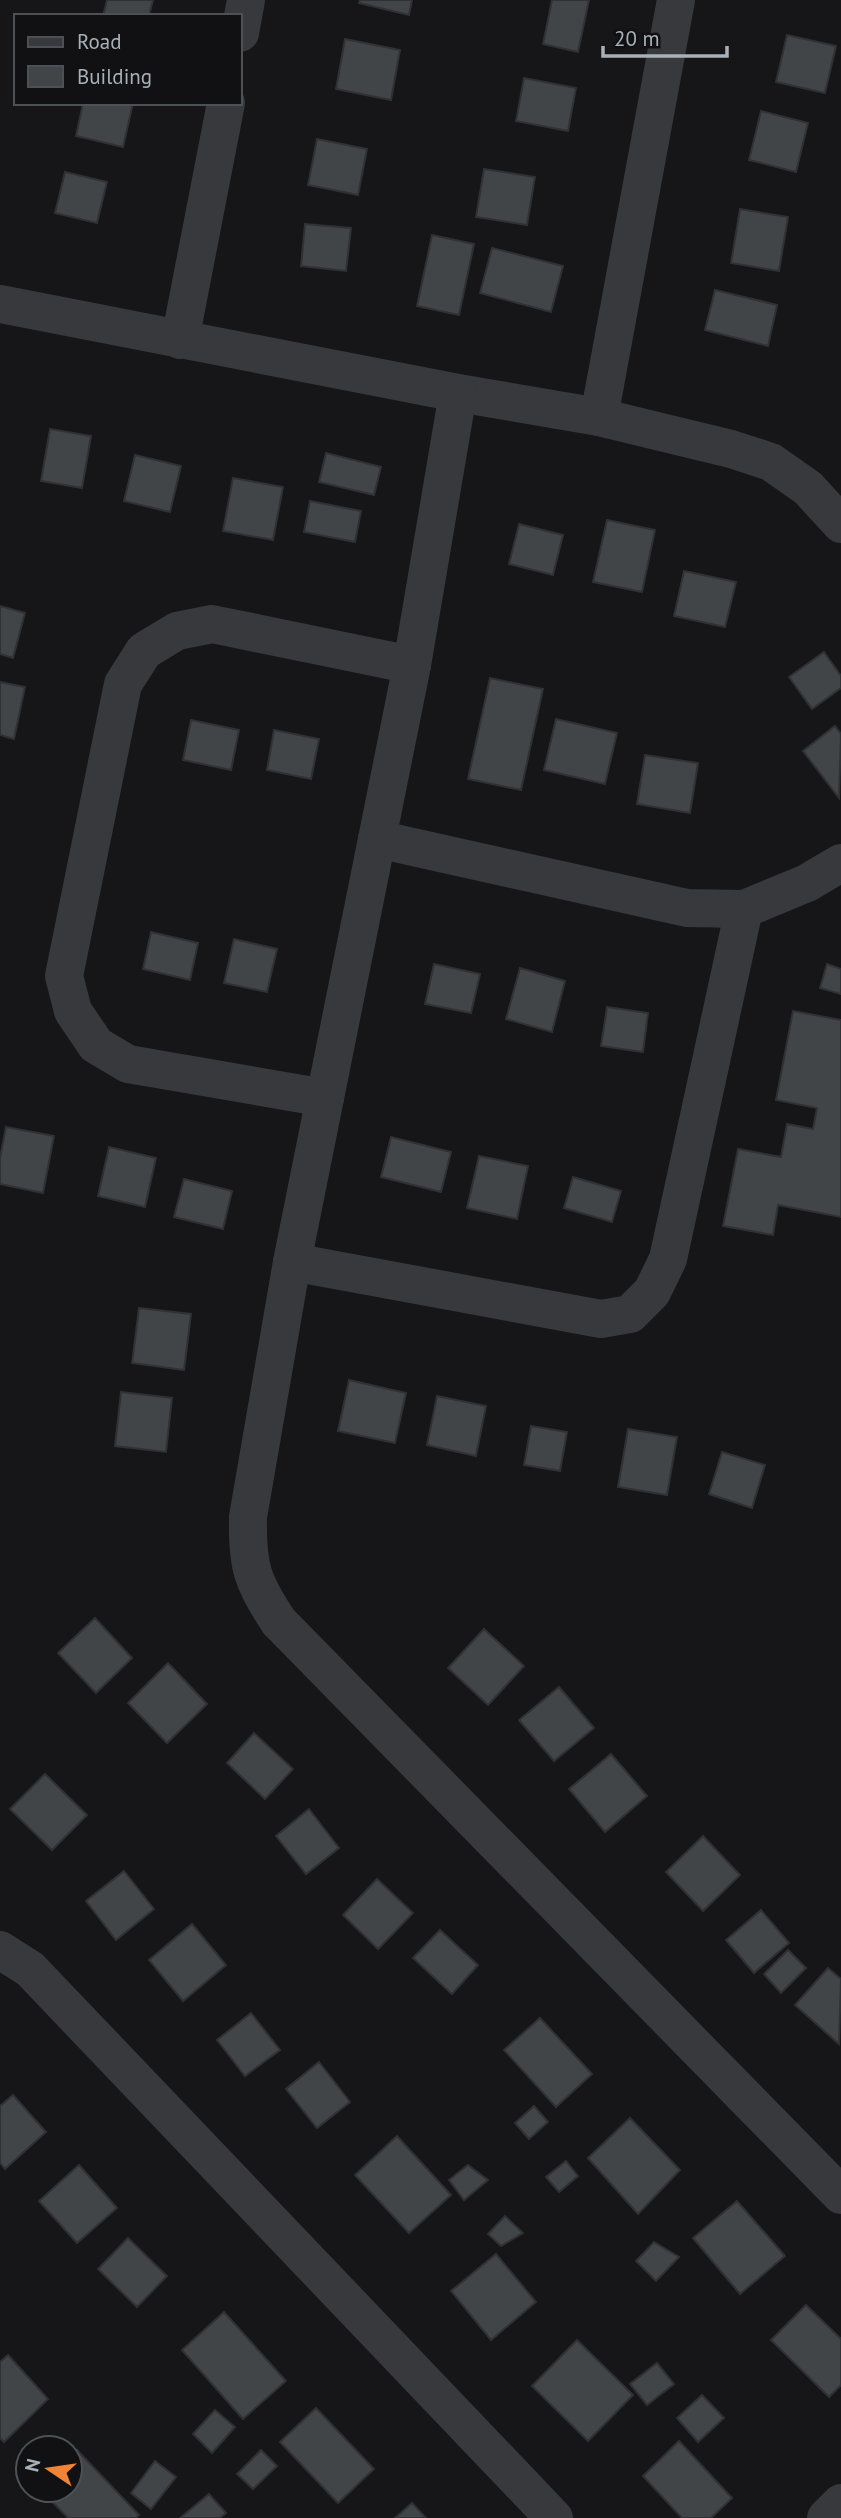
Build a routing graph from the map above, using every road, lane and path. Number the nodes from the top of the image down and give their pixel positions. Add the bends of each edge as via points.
1 (246, 0) edge
2 (676, 0) edge
3 (242, 22) edge
4 (226, 105) edge
5 (0, 304) edge
6 (180, 340) junction
7 (458, 393) junction
8 (599, 417) junction
9 (841, 524) edge
10 (412, 665) junction
11 (377, 839) junction
12 (841, 863) edge
13 (744, 909) junction
14 (325, 1098) junction
15 (292, 1262) junction
16 (0, 1950) edge
17 (841, 2195) edge
18 (841, 2503) edge
19 (554, 2518) edge
20 (825, 2518) edge

1 - 3 street
2 - 8 street
4 - 6 street
5 - 6 street
6 - 7 street
7 - 8 street
7 - 10 street
8 - 9 street via 771,462 808,488
10 - 11 street
10 - 14 street via 212,624 177,631 144,651 123,684 66,963 64,976 72,1011 96,1045 128,1064
11 - 13 street via 687,908
11 - 14 street
12 - 13 street via 807,883
13 - 15 street via 668,1259 652,1292 630,1314 601,1319
14 - 15 street
15 - 17 street via 248,1517 247,1558 260,1593 279,1622
16 - 19 street via 30,1969
18 - 20 street

